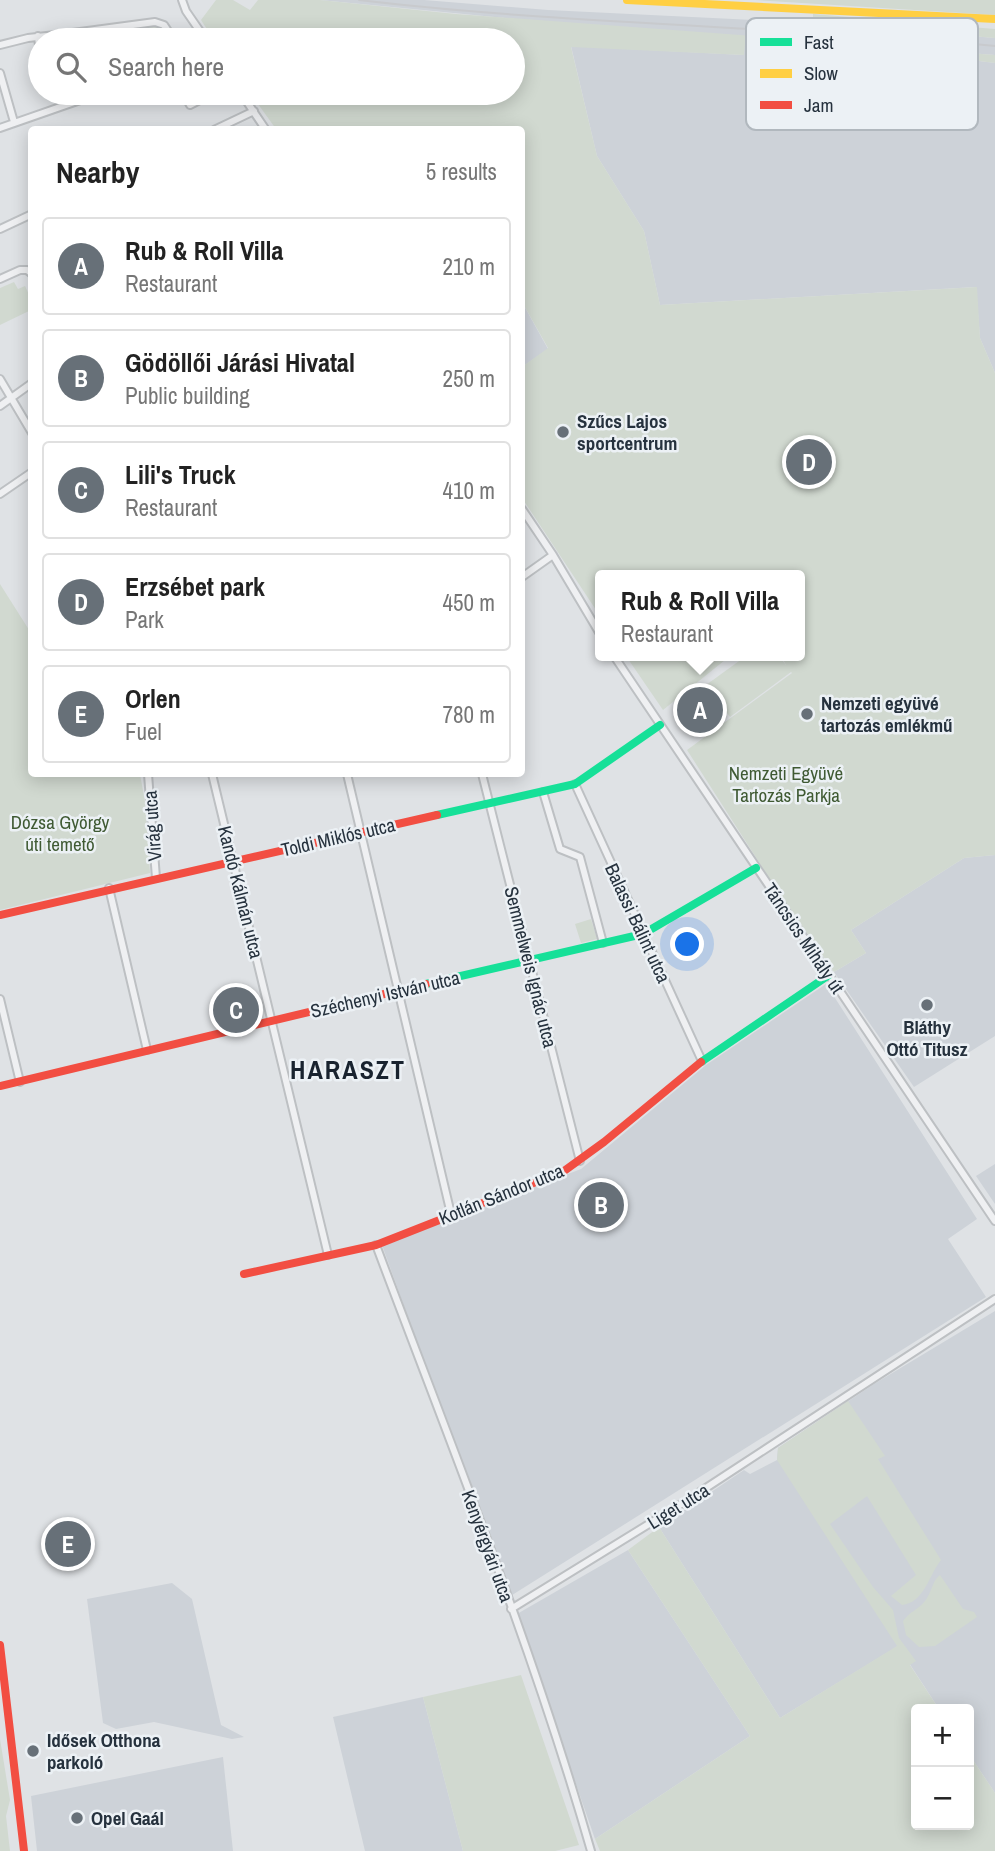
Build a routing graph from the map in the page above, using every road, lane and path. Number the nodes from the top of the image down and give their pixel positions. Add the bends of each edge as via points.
1 (182, 0) edge
2 (627, 0) edge
3 (717, 2) edge
4 (995, 19) edge
5 (120, 28) edge
6 (165, 28) edge
7 (198, 28) edge
8 (28, 38) edge
9 (0, 45) edge
10 (0, 73) edge
11 (65, 105) edge
12 (250, 105) edge
13 (254, 111) junction
14 (14, 122) junction
15 (223, 126) edge
16 (263, 126) edge
17 (0, 128) edge
18 (28, 216) edge
19 (0, 229) edge
20 (28, 272) edge
21 (0, 279) edge
22 (0, 379) edge
23 (28, 386) edge
24 (11, 400) junction
25 (0, 405) edge
26 (28, 427) edge
27 (28, 475) edge
28 (0, 494) edge
29 (525, 513) edge
30 (553, 555) junction
31 (525, 574) edge
32 (595, 626) edge
33 (617, 661) edge
34 (660, 725) junction
35 (148, 777) edge
36 (213, 777) edge
37 (348, 777) edge
38 (483, 777) edge
39 (575, 784) junction
40 (544, 792) junction
41 (489, 803) junction
42 (360, 831) junction
43 (234, 861) junction
44 (756, 868) junction
45 (156, 878) junction
46 (109, 888) junction
47 (0, 915) edge
48 (643, 934) junction
49 (603, 943) junction
50 (529, 960) junction
51 (829, 975) junction
52 (397, 991) junction
53 (0, 999) edge
54 (272, 1020) junction
55 (147, 1050) junction
56 (702, 1061) junction
57 (20, 1082) junction
58 (0, 1086) edge
59 (580, 1161) junction
60 (451, 1214) junction
61 (995, 1221) edge
62 (376, 1245) junction
63 (328, 1255) junction
64 (244, 1274) dead end
65 (995, 1299) edge
66 (511, 1609) junction
67 (0, 1645) edge
68 (0, 1652) edge
69 (24, 1851) edge
70 (591, 1851) edge

1 - 7 street
2 - 3 street
3 - 4 street
5 - 6 street via 155,22
8 - 9 street
10 - 14 street
11 - 14 street
12 - 13 street
13 - 15 street
13 - 16 street
14 - 17 street
18 - 19 street
20 - 21 street
22 - 24 street
23 - 24 street
24 - 25 street
24 - 26 street
27 - 28 street
29 - 30 street
30 - 31 street
30 - 32 street
33 - 34 street, Táncsics Mihály út
34 - 39 street, Toldi Miklós utca
34 - 44 street, Táncsics Mihály út
35 - 45 street, Virág utca
36 - 43 street, Kandó Kálmán utca
37 - 42 street
38 - 41 street, Semmelweis Ignác utca
39 - 40 street, Toldi Miklós utca
39 - 48 street, Balassi Bálint utca
40 - 41 street, Toldi Miklós utca
40 - 49 street via 560,849 580,857
41 - 42 street, Toldi Miklós utca
41 - 50 street, Semmelweis Ignác utca
42 - 43 street, Toldi Miklós utca
42 - 52 street
43 - 45 street, Toldi Miklós utca
43 - 54 street, Kandó Kálmán utca
44 - 48 street, Széchenyi István utca
44 - 51 street, Táncsics Mihály út
45 - 46 street, Toldi Miklós utca
46 - 47 street, Toldi Miklós utca
46 - 55 street
48 - 49 street, Széchenyi István utca
48 - 56 street, Balassi Bálint utca
49 - 50 street, Széchenyi István utca
50 - 52 street, Széchenyi István utca
50 - 59 street, Semmelweis Ignác utca
51 - 56 street, Kotlán Sándor utca
51 - 61 street, Táncsics Mihály út
52 - 54 street, Széchenyi István utca
52 - 60 street
53 - 57 street
54 - 55 street, Széchenyi István utca
54 - 63 street, Kandó Kálmán utca
55 - 57 street, Széchenyi István utca
56 - 59 street, Kotlán Sándor utca
57 - 58 street, Széchenyi István utca
59 - 60 street, Kotlán Sándor utca
60 - 62 street, Kotlán Sándor utca
62 - 63 street, Kotlán Sándor utca
62 - 66 street, Kenyérgyári utca
63 - 64 street, Kotlán Sándor utca
65 - 66 street, Liget utca via 683,1503
66 - 70 street, Kenyérgyári utca via 566,1762
67 - 68 street
68 - 69 street

